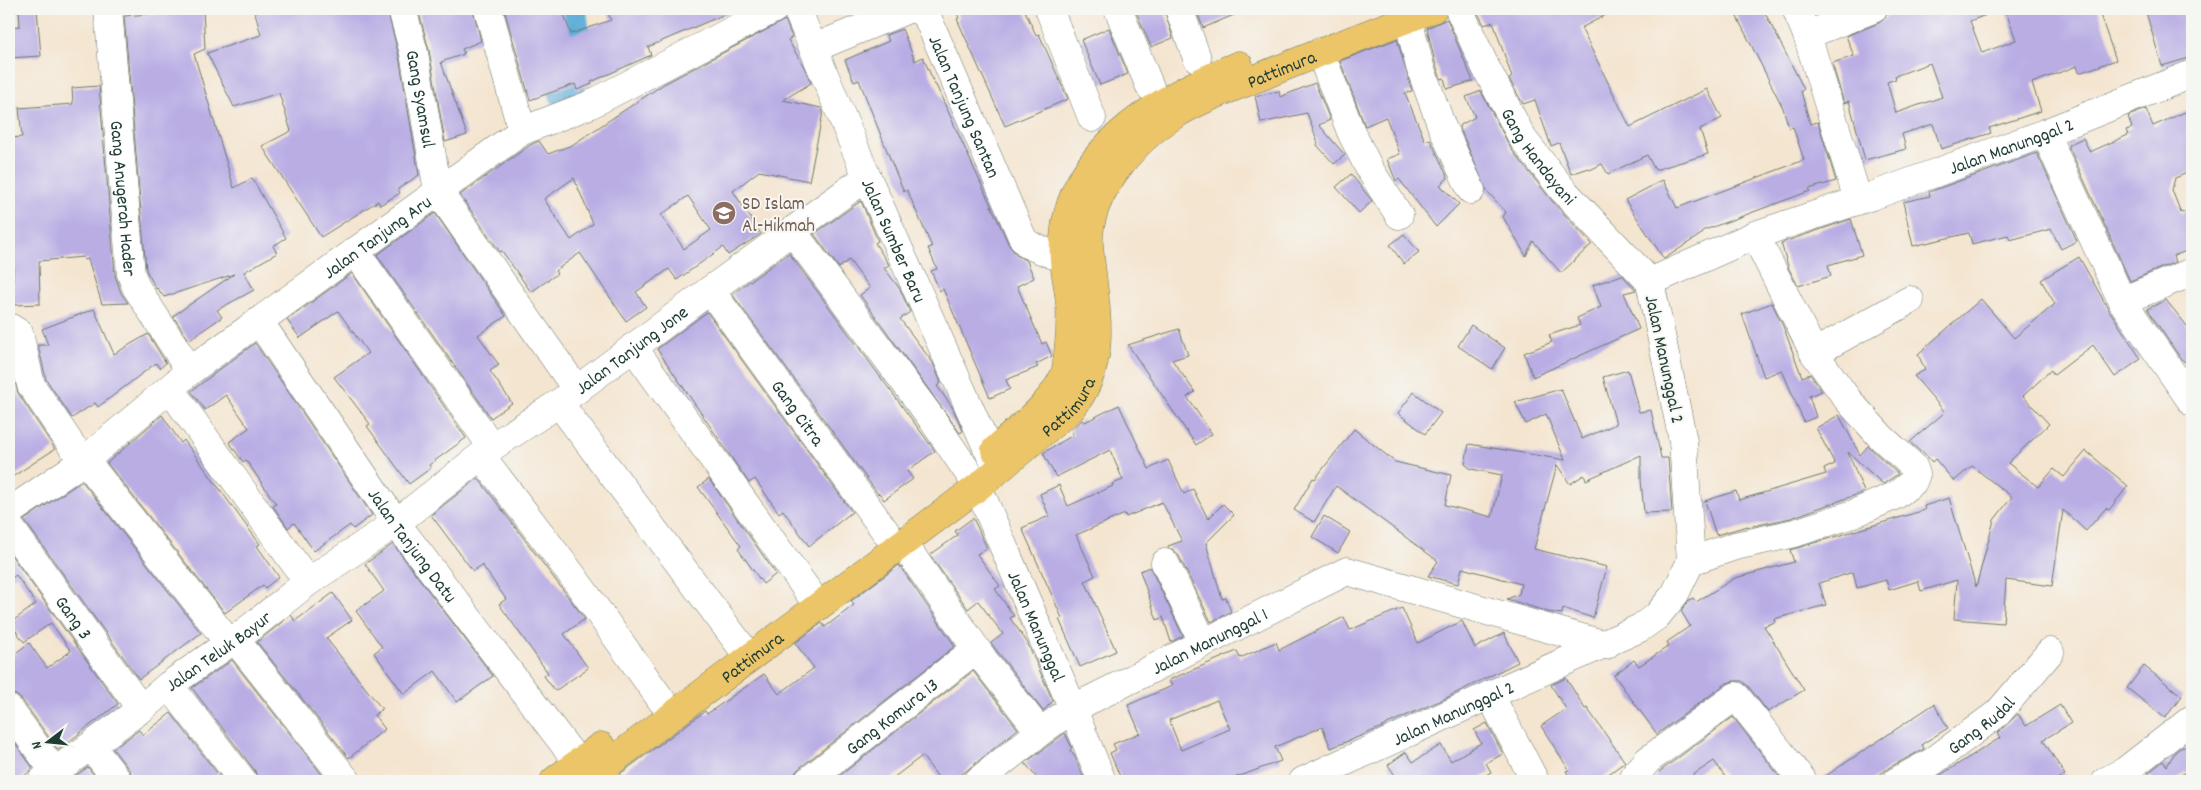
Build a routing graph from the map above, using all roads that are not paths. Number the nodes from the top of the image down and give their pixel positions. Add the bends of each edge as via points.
1 (108, 9) edge
2 (402, 9) edge
3 (488, 9) edge
4 (774, 9) edge
5 (797, 9) edge
6 (1049, 9) edge
7 (1118, 9) edge
8 (1179, 9) edge
9 (1459, 9) edge
10 (1796, 9) edge
11 (1863, 13) edge
12 (1420, 14) edge
13 (1370, 20) edge
14 (1807, 35) junction
15 (814, 48) junction
16 (1320, 52) junction
17 (1197, 58) dead end
18 (2192, 74) edge
19 (1150, 87) dead end
20 (1092, 118) dead end
21 (522, 131) junction
22 (2045, 133) junction
23 (867, 177) junction
24 (1471, 190) dead end
25 (438, 191) junction
26 (1858, 200) junction
27 (1399, 215) dead end
28 (794, 232) junction
29 (1755, 236) junction
30 (354, 252) junction
31 (1064, 260) junction
32 (1091, 270) junction
33 (2192, 272) edge
34 (1650, 282) junction
35 (710, 290) junction
36 (1910, 300) dead end
37 (2122, 301) junction
38 (259, 321) junction
39 (9, 327) edge
40 (633, 347) junction
41 (1814, 353) junction
42 (190, 371) junction
43 (170, 389) junction
44 (568, 396) junction
45 (2192, 402) edge
46 (487, 452) junction
47 (85, 460) junction
48 (995, 461) junction
49 (973, 479) junction
50 (9, 512) edge
51 (396, 523) junction
52 (9, 526) edge
53 (896, 539) junction
54 (1691, 561) junction
55 (1165, 563) dead end
56 (308, 582) junction
57 (810, 594) junction
58 (232, 641) junction
59 (1204, 642) junction
60 (1606, 644) junction
61 (740, 645) junction
62 (976, 649) junction
63 (2050, 652) dead end
64 (169, 685) junction
65 (1490, 694) junction
66 (662, 701) junction
67 (9, 709) edge
68 (142, 709) junction
69 (1072, 709) junction
70 (2192, 719) edge
71 (1040, 732) junction
72 (91, 746) junction
73 (48, 776) edge
74 (586, 776) edge
75 (118, 781) edge
76 (243, 781) edge
77 (347, 781) edge
78 (554, 781) edge
79 (808, 781) edge
80 (978, 781) edge
81 (1102, 781) edge
82 (1303, 781) edge
83 (1535, 781) edge
84 (1640, 781) edge
85 (1803, 781) edge
86 (1897, 781) edge
87 (2106, 781) edge

1 - 42 street, Gang Anugerah Hader via 132,280
2 - 25 street, Gang Syamsul via 414,53
3 - 21 street
4 - 21 street, Jalan Tanjung Aru via 589,105
5 - 15 street, Jalan Sumber Baru
6 - 20 street
7 - 19 street
8 - 17 street
9 - 34 street, Gang Handayani via 1523,139 1564,190
10 - 14 street
11 - 14 street
12 - 13 main road, Pattimura
12 - 24 street via 1420,67 1442,127
13 - 16 main road, Pattimura
13 - 31 main road, Pattimura via 1204,79 1140,117 1103,148 1078,186 1066,219
14 - 26 street
15 - 23 street, Jalan Sumber Baru
15 - 31 street, Jalan Tanjung Santan via 908,9 924,13 1023,239 1029,245
16 - 27 street via 1351,132 1370,170
16 - 32 main road, Pattimura via 1171,117 1145,138 1124,158 1105,187 1089,240
18 - 22 street, Jalan Manunggal 2
21 - 25 street, Jalan Tanjung Aru
22 - 26 street, Jalan Manunggal 2
22 - 37 street
23 - 28 street, Jalan Tanjung Jone
23 - 48 street, Jalan Sumber Baru
25 - 30 street, Jalan Tanjung Aru
25 - 44 street
26 - 29 street, Jalan Manunggal 2
28 - 35 street, Jalan Tanjung Jone
28 - 49 street, Jalan Manunggal
29 - 34 street, Jalan Manunggal 2
29 - 41 street
30 - 38 street, Jalan Tanjung Aru
30 - 46 street
31 - 32 street, Jalan Tanjung Santan
31 - 48 main road, Pattimura via 1070,304 1066,374 1054,395
32 - 48 main road, Pattimura via 1098,323 1097,353 1085,392 1072,408
33 - 37 street
34 - 54 street, Jalan Manunggal 2 via 1684,441
35 - 40 street, Jalan Tanjung Jone
35 - 53 street, Gang Citra
36 - 41 street
37 - 45 street
38 - 42 street, Jalan Tanjung Aru
38 - 51 street, Jalan Tanjung Datu
39 - 47 street via 19,333 31,385
40 - 44 street, Jalan Tanjung Jone
40 - 57 street
41 - 54 street via 1848,400 1913,466 1916,474 1913,482 1896,495 1853,514
42 - 43 street, Jalan Tanjung Aru
43 - 47 street, Jalan Tanjung Aru
43 - 56 street
44 - 46 street, Jalan Tanjung Jone
44 - 61 street
46 - 51 street, Jalan Tanjung Jone
46 - 66 street
47 - 50 street, Jalan Tanjung Aru
47 - 58 street
48 - 49 main road, Pattimura
49 - 53 main road, Pattimura
49 - 69 street, Jalan Manunggal
51 - 56 street, Jalan Teluk Bayur
51 - 74 street, Jalan Tanjung Datu
52 - 68 street, Gang 3
53 - 57 main road, Pattimura
53 - 62 street, Gang Citra
53 - 74 main road, Pattimura
54 - 60 street, Jalan Manunggal 2 via 1675,594 1656,616 1640,628
55 - 59 street
56 - 58 street, Jalan Teluk Bayur
57 - 61 main road, Pattimura
58 - 64 street, Jalan Teluk Bayur
58 - 77 street
59 - 60 street, Jalan Manunggal 1 via 1348,571
59 - 69 street, Jalan Manunggal 1
60 - 65 street, Jalan Manunggal 2
61 - 66 main road, Pattimura
62 - 71 street, Gang Citra
62 - 79 street, Gang Komura 13
63 - 86 street, Gang Rudal via 1998,713 1932,762
64 - 68 street, Jalan Teluk Bayur
64 - 76 street
65 - 82 street, Jalan Manunggal 2
65 - 83 street
66 - 74 main road, Pattimura
67 - 73 street
68 - 72 street, Jalan Teluk Bayur
69 - 71 street, Jalan Manunggal 1
69 - 81 street, Jalan Manunggal
70 - 87 street via 2125,771
71 - 80 street, Jalan Manunggal 1
72 - 73 street, Jalan Teluk Bayur
72 - 75 street
74 - 78 main road, Pattimura
84 - 85 street via 1635,775 1648,760 1736,696

